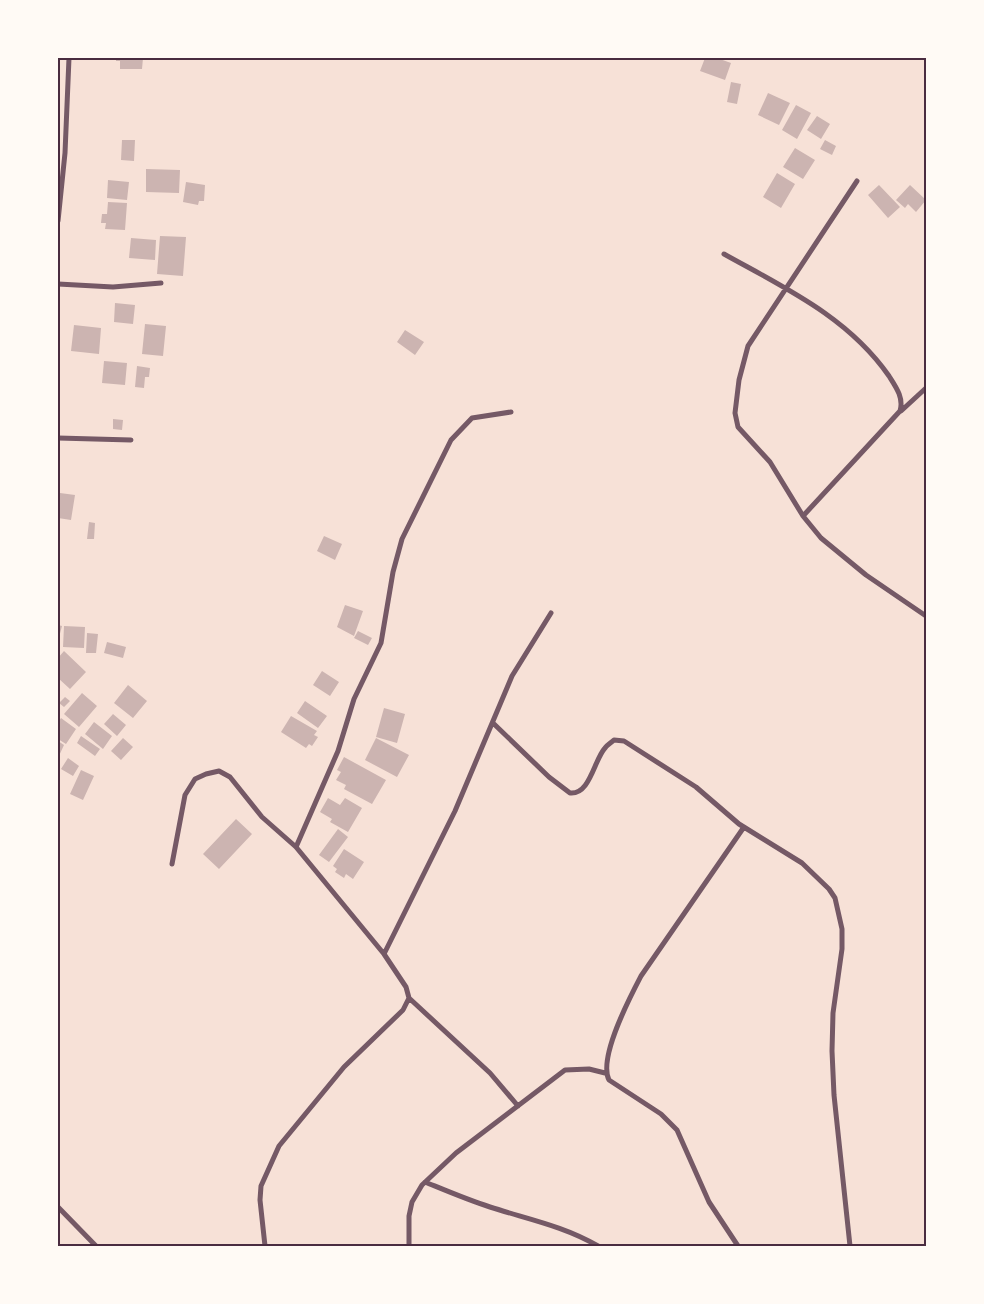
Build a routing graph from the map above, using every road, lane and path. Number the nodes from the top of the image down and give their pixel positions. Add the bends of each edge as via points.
1 (69, 58) edge
2 (857, 181) dead end
3 (58, 220) edge
4 (724, 254) dead end
5 (161, 283) dead end
6 (58, 284) edge
7 (785, 288) junction
8 (926, 388) edge
9 (900, 411) junction
10 (511, 412) dead end
11 (58, 438) edge
12 (131, 440) dead end
13 (803, 516) junction
14 (551, 613) dead end
15 (926, 616) edge
16 (493, 723) junction
17 (744, 827) junction
18 (296, 847) junction
19 (172, 864) dead end
20 (384, 954) junction
21 (409, 998) junction
22 (606, 1073) junction
23 (518, 1106) junction
24 (425, 1182) junction
25 (58, 1207) edge
26 (96, 1246) edge
27 (265, 1246) edge
28 (408, 1246) edge
29 (598, 1246) edge
30 (738, 1246) edge
31 (850, 1246) edge

1 - 3 street
2 - 7 street
4 - 7 street
5 - 6 street via 113,287
7 - 9 street via 830,315 861,342 895,386 902,400
7 - 13 street via 748,346 739,380 736,420 738,427 770,462
8 - 9 street
9 - 13 street
10 - 18 street via 472,418 451,440 402,539 381,643 354,699 338,751
11 - 12 street
13 - 15 street via 821,538
14 - 16 street via 512,676
16 - 17 street via 570,794 584,787 604,748 619,740 696,787
16 - 20 street via 455,811
17 - 22 street via 641,976 608,1053
17 - 31 street via 802,863 829,888 840,913 842,949 832,1043 834,1095
18 - 19 street via 262,817 230,777 219,772 195,779 185,794
18 - 20 street
20 - 21 street via 406,987
21 - 23 street via 490,1073
21 - 27 street via 403,1010 344,1067 279,1146 261,1186
22 - 23 street via 565,1070
22 - 30 street via 616,1086 661,1114 677,1130 709,1202
23 - 24 street via 456,1153
24 - 28 street via 412,1202
24 - 29 street via 489,1207 557,1226
25 - 26 street

